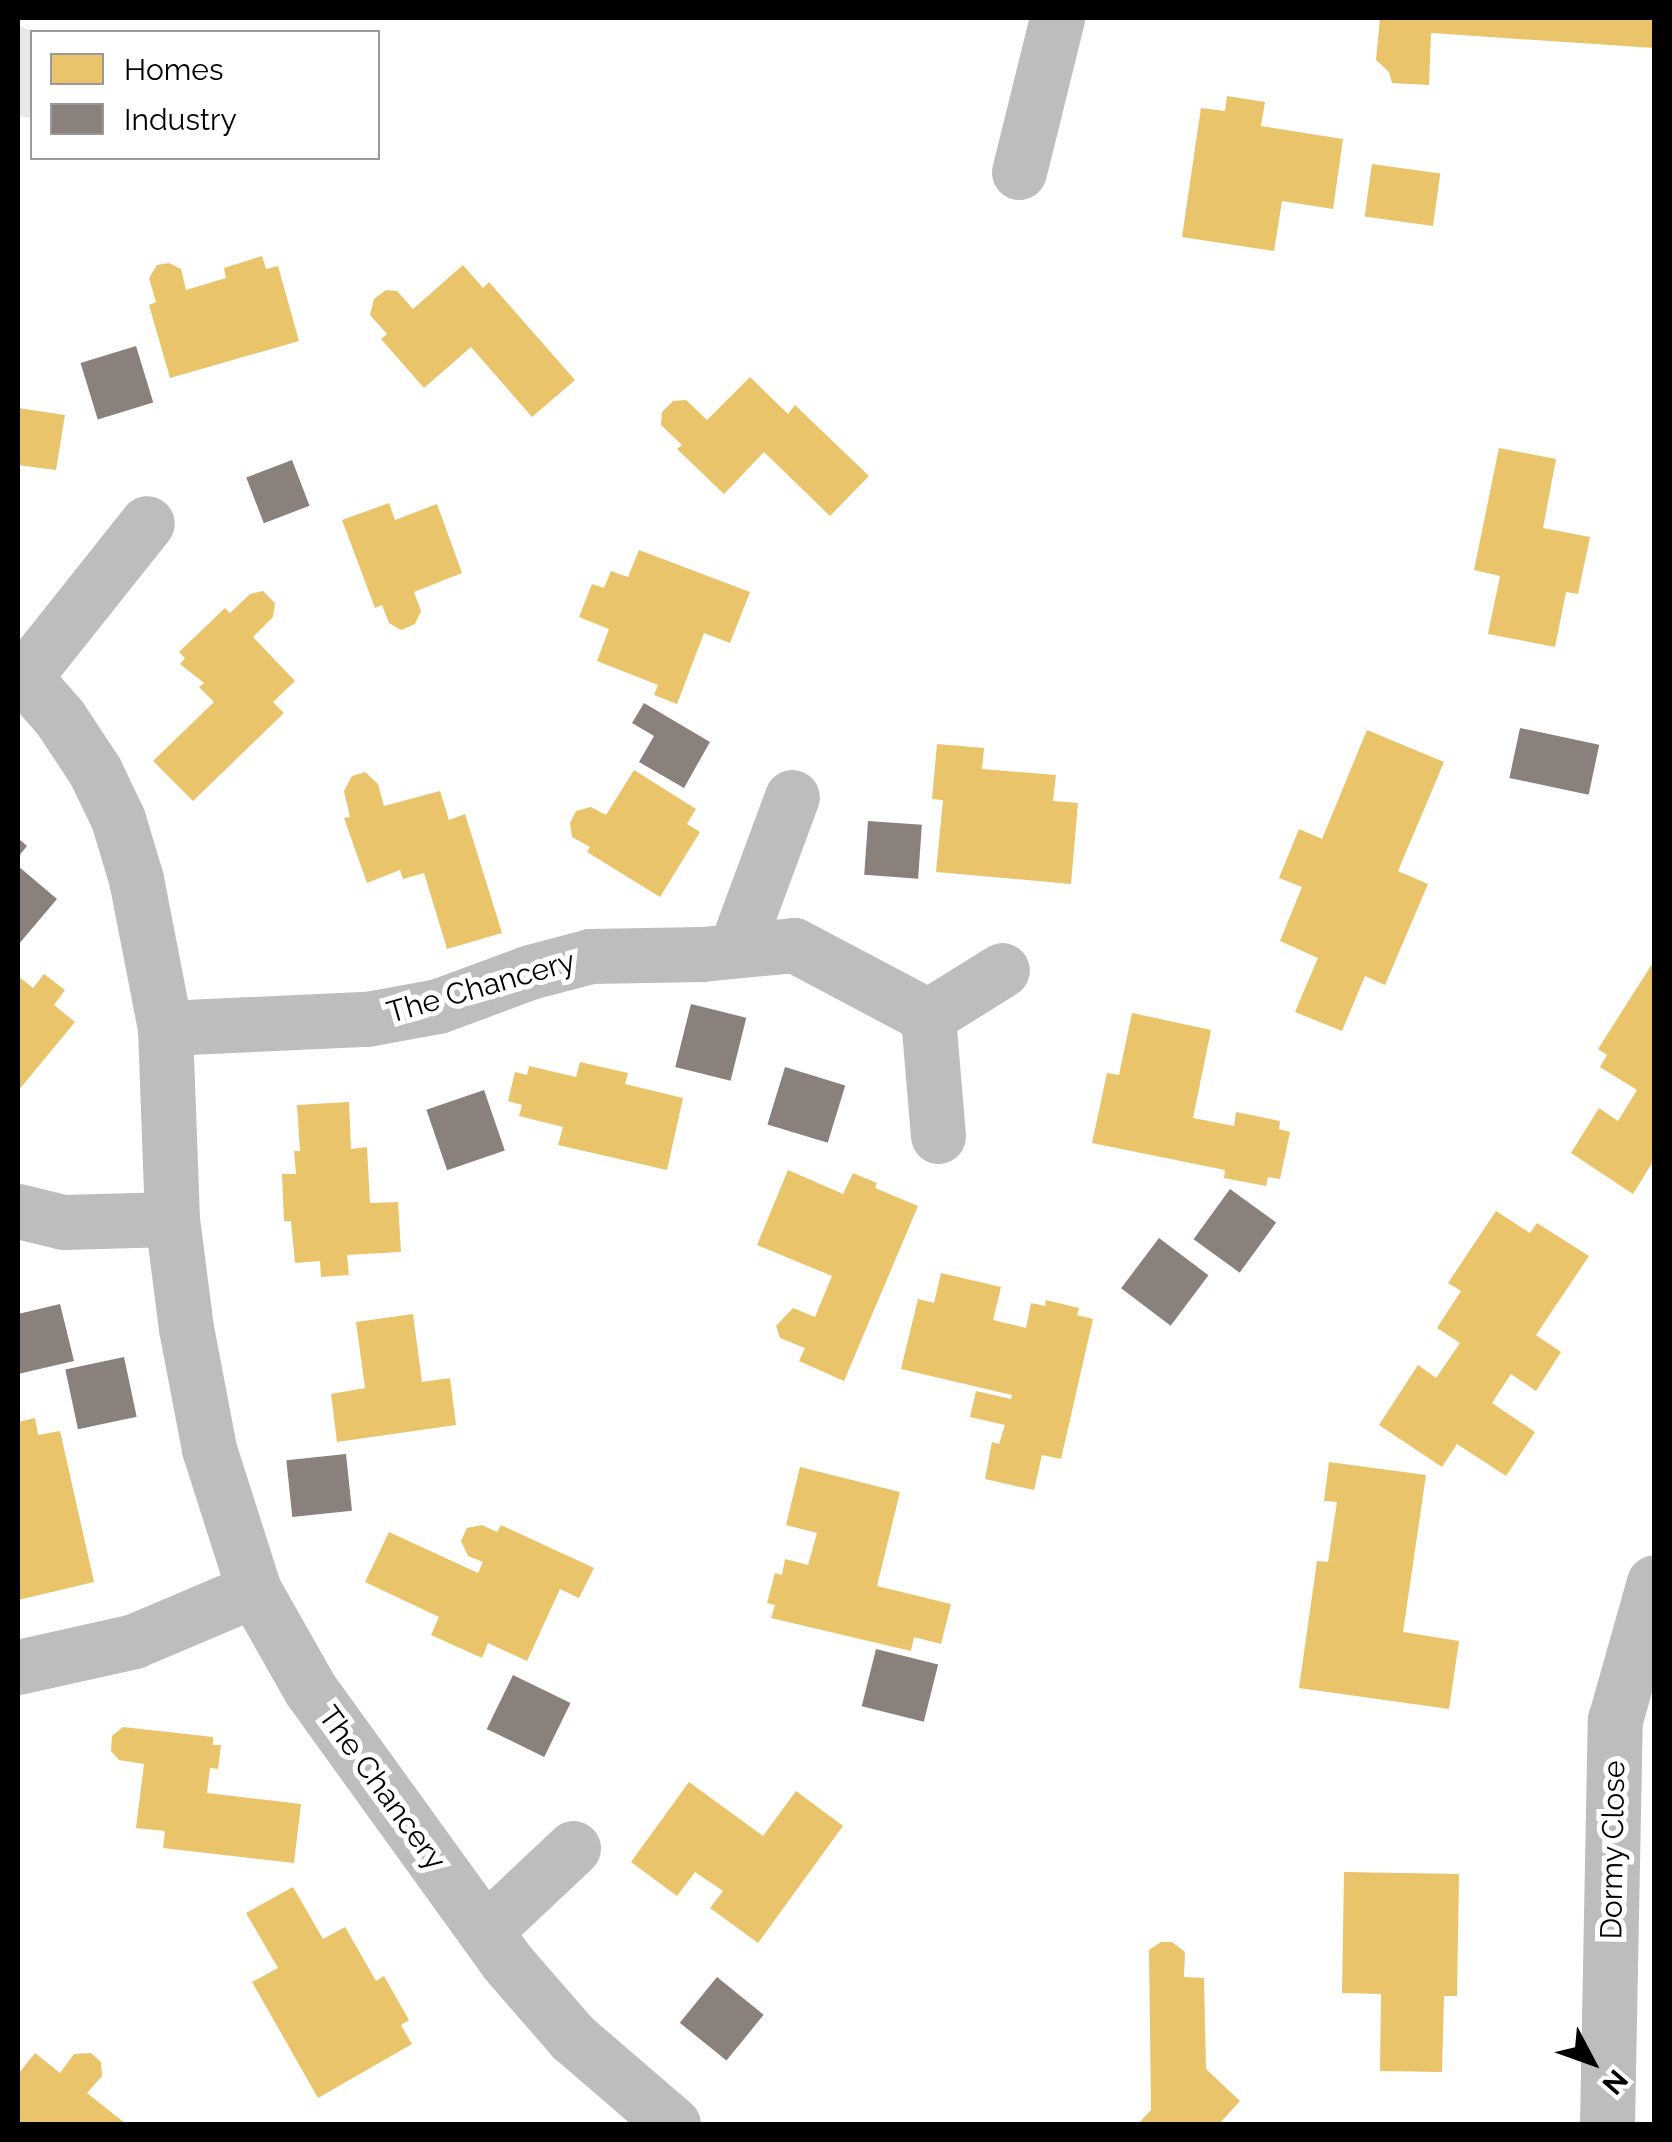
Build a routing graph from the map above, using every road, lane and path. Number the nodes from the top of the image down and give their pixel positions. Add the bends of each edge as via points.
1 (1057, 18) edge
2 (1019, 172) dead end
3 (147, 523) dead end
4 (22, 672) edge
5 (792, 796) dead end
6 (736, 948) junction
7 (1002, 970) dead end
8 (928, 1016) junction
9 (166, 1028) junction
10 (938, 1136) dead end
11 (18, 1211) edge
12 (172, 1219) junction
13 (1654, 1582) edge
14 (254, 1590) junction
15 (18, 1666) edge
16 (573, 1848) dead end
17 (485, 1931) junction
18 (672, 2124) edge
19 (1607, 2124) edge

1 - 2 street
3 - 4 street, The Chancery
4 - 9 street, The Chancery via 95,771 118,819
5 - 6 street
6 - 8 street, The Chancery via 794,945
6 - 9 street, The Chancery via 590,956 438,1006 368,1019
7 - 8 street
8 - 10 street
9 - 12 street, The Chancery
11 - 12 street via 62,1222
12 - 14 street, The Chancery via 209,1449
13 - 19 street, Dormy Close via 1615,1720
14 - 15 street via 134,1641
14 - 17 street, The Chancery via 310,1689
16 - 17 street
17 - 18 street, The Chancery via 573,2038

